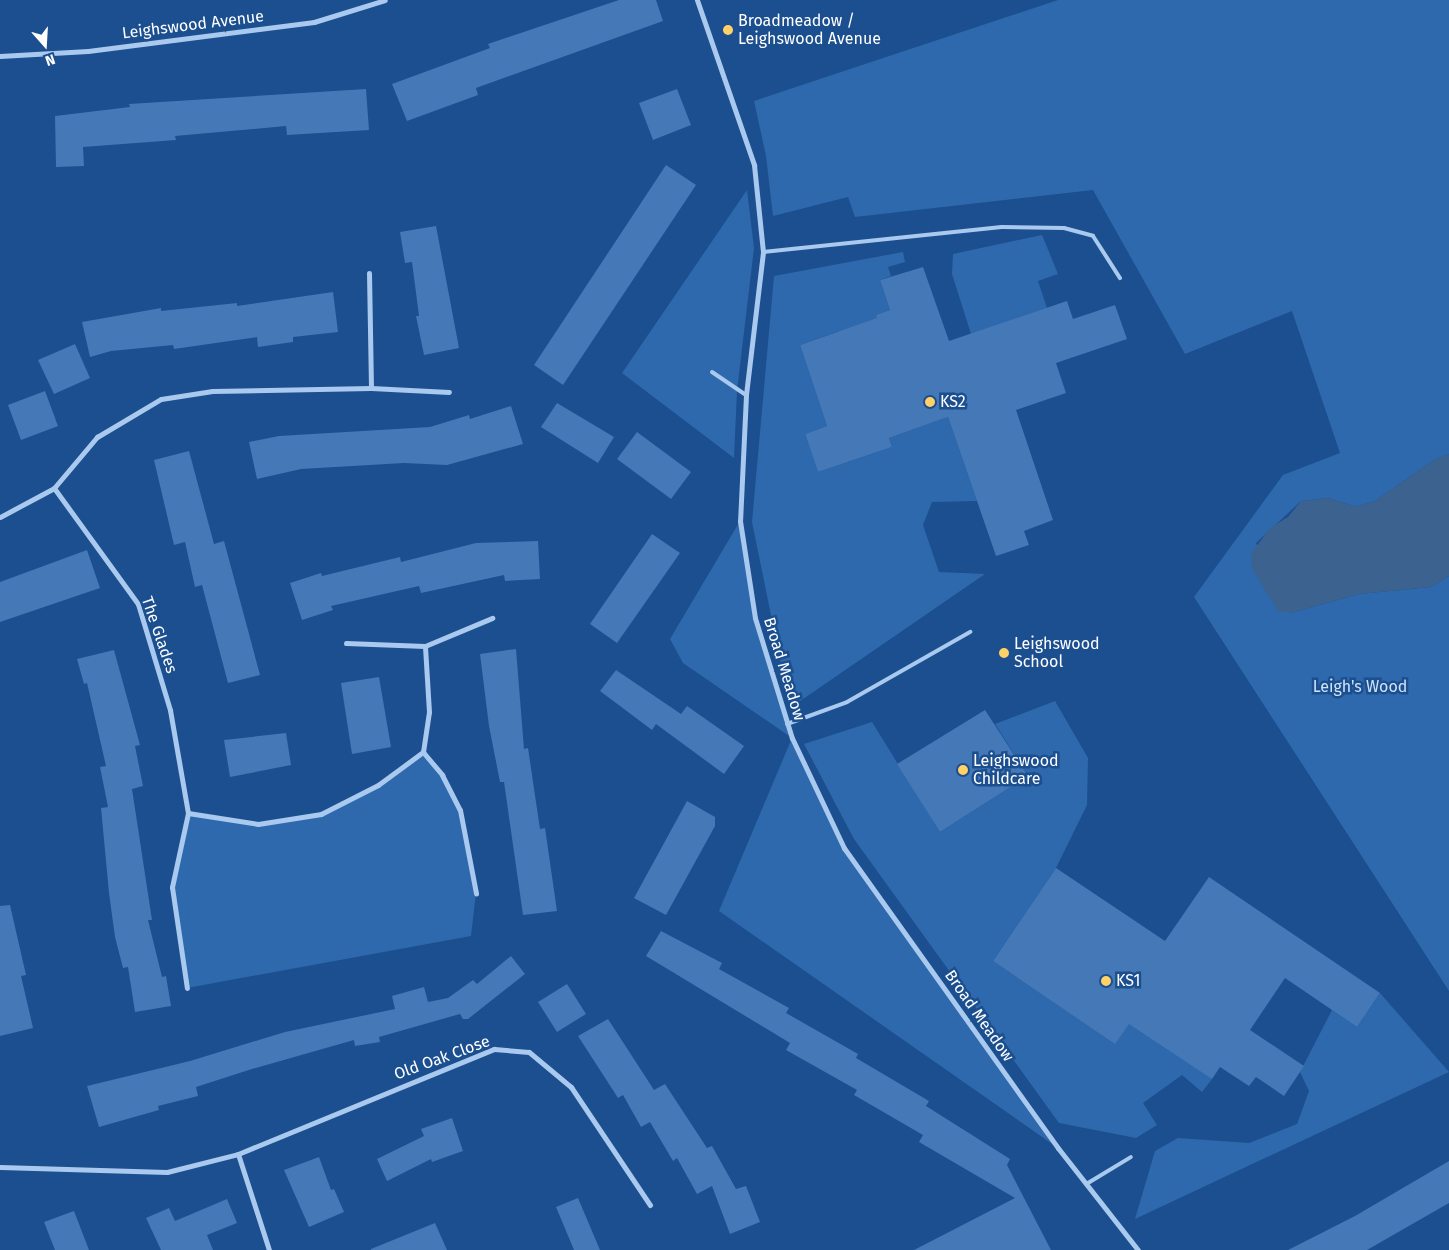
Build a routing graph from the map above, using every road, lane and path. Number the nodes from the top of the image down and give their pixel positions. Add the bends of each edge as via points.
1 (385, 0) edge
2 (696, 0) edge
3 (0, 56) edge
4 (763, 252) junction
5 (368, 273) dead end
6 (1120, 278) dead end
7 (712, 372) dead end
8 (371, 388) junction
9 (449, 392) dead end
10 (746, 396) junction
11 (54, 488) junction
12 (0, 517) edge
13 (492, 618) dead end
14 (970, 632) dead end
15 (346, 643) dead end
16 (424, 646) junction
17 (787, 724) junction
18 (423, 752) junction
19 (188, 813) junction
20 (476, 893) dead end
21 (187, 988) dead end
22 (238, 1154) junction
23 (1131, 1157) dead end
24 (0, 1167) edge
25 (1088, 1183) junction
26 (650, 1205) dead end
27 (269, 1250) edge
28 (1138, 1250) edge

1 - 3 street, Leighswood Avenue via 314,22 88,51
2 - 4 street, Broad Meadow via 754,165
4 - 6 lane via 1002,227 1064,228 1093,236
4 - 10 street, Broad Meadow
5 - 8 street
7 - 10 lane
8 - 9 street
8 - 11 street via 212,392 161,400 97,437
10 - 17 street, Broad Meadow via 740,521 755,618
11 - 12 street
11 - 19 street, The Glades via 138,604 170,710
13 - 16 street
14 - 17 lane via 847,702
15 - 16 street
16 - 18 street via 428,712
17 - 25 street, Broad Meadow via 844,848 1058,1148
18 - 19 street via 378,785 321,814 258,824
18 - 20 street via 442,775 460,810
19 - 21 street, The Glades via 172,887
22 - 24 street, Old Oak Close via 167,1172
22 - 26 street, Old Oak Close via 494,1049 529,1052 571,1087
22 - 27 street
23 - 25 lane
25 - 28 street, Broad Meadow

